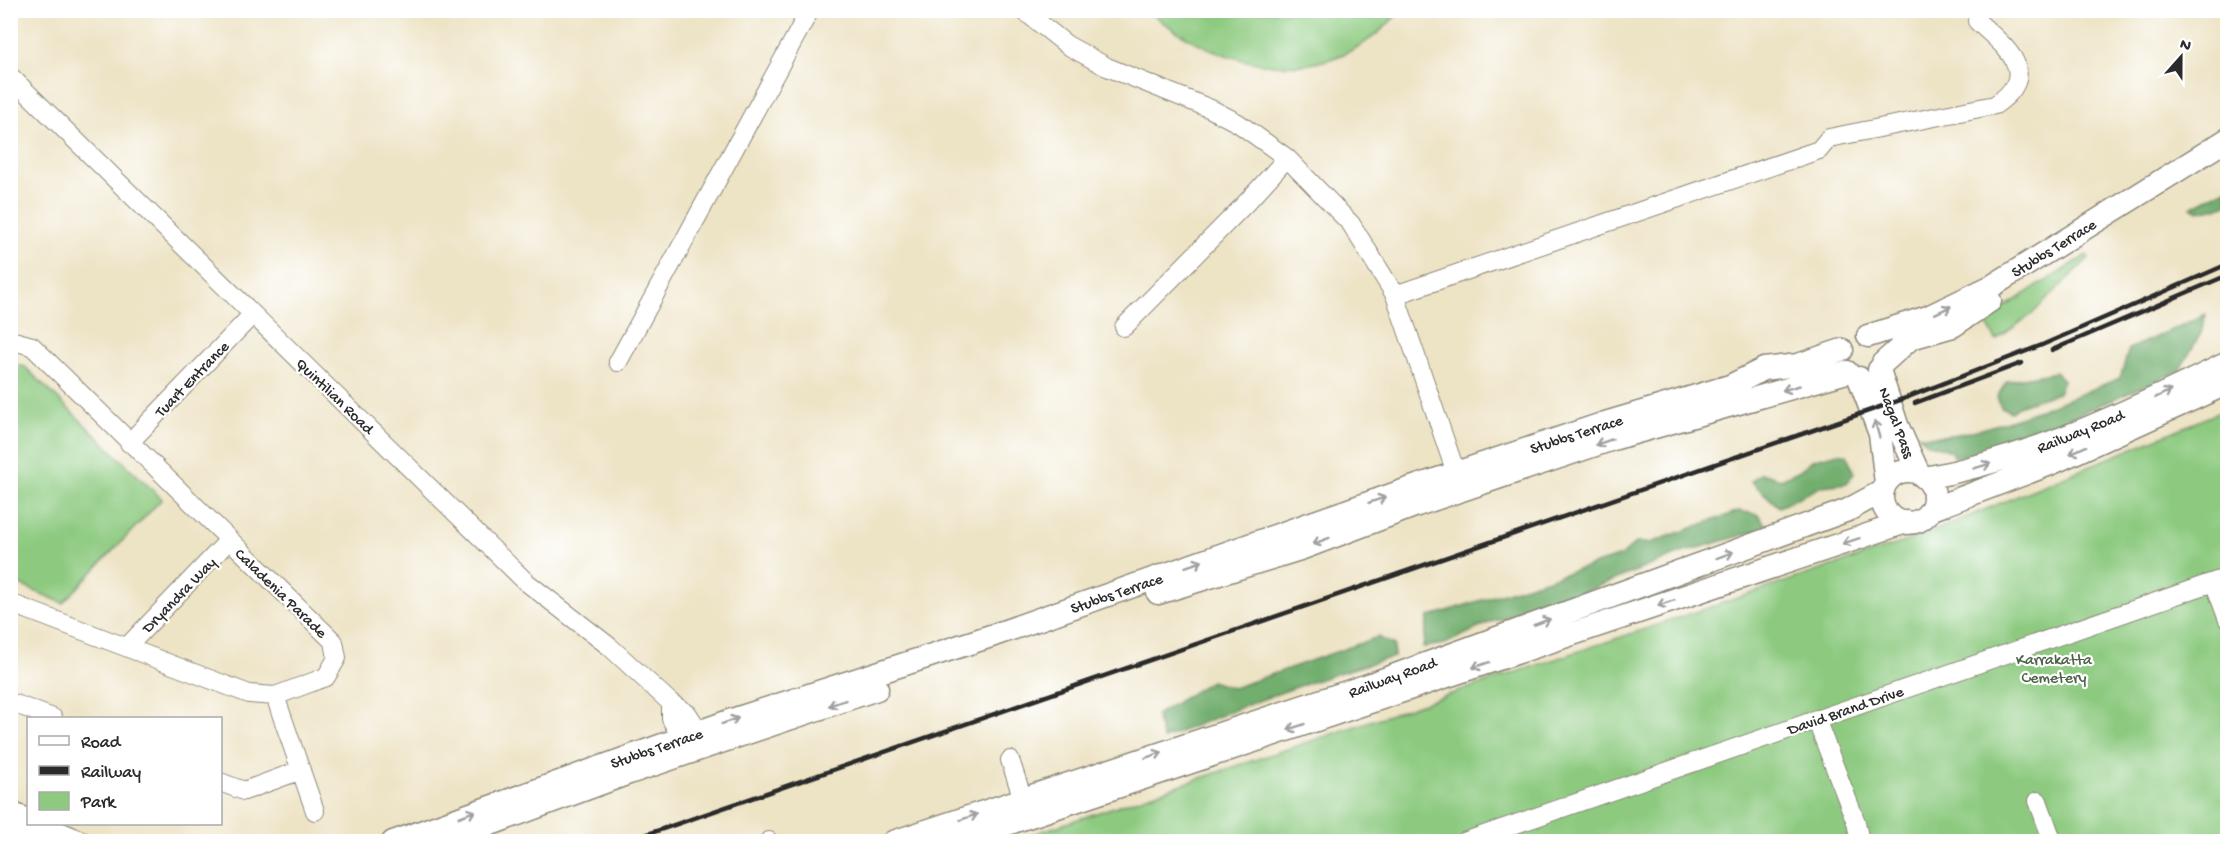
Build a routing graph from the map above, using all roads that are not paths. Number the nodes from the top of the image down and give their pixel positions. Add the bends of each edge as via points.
1 (810, 10) edge
2 (1023, 10) edge
3 (1977, 21) dead end
4 (10, 76) edge
5 (2228, 139) edge
6 (2228, 157) edge
7 (1287, 158) junction
8 (1395, 295) junction
9 (253, 314) junction
10 (1124, 327) dead end
11 (1868, 336) junction
12 (10, 340) edge
13 (1842, 350) junction
14 (618, 362) dead end
15 (2228, 363) edge
16 (1867, 371) junction
17 (2228, 383) edge
18 (129, 442) junction
19 (1456, 473) junction
20 (1922, 476) junction
21 (1884, 487) junction
22 (1930, 510) junction
23 (1906, 522) junction
24 (229, 540) junction
25 (2221, 580) edge
26 (10, 603) edge
27 (2228, 620) edge
28 (127, 647) junction
29 (275, 696) junction
30 (10, 702) edge
31 (50, 717) edge
32 (1816, 719) junction
33 (694, 743) junction
34 (1010, 760) dead end
35 (301, 770) junction
36 (222, 783) edge
37 (2038, 801) dead end
38 (1026, 807) junction
39 (315, 811) dead end
40 (10, 813) edge
41 (27, 820) edge
42 (39, 825) edge
43 (10, 830) edge
44 (35, 842) edge
45 (80, 842) edge
46 (393, 842) edge
47 (442, 842) edge
48 (893, 842) edge
49 (953, 842) edge
50 (1464, 842) edge
51 (1860, 842) edge
52 (2053, 842) edge

1 - 14 street
2 - 7 street via 1084,55 1225,115
3 - 8 street via 2009,50 2016,64 2018,78 2011,94 1995,105 1829,138 1819,150 1798,158
4 - 9 street, Quintilian Road
11 -> 5 main road, Stubbs Terrace via 1928,317 1992,286
6 - 16 main road, Stubbs Terrace via 1953,326 1907,340
7 - 8 street via 1351,224
7 - 10 street
8 - 19 street
9 - 18 street, Tuart Entrance
9 - 33 street, Quintilian Road via 525,581 610,647 671,703 671,719
11 - 13 main road, Stubbs Terrace via 1855,336
11 - 16 main road via 1879,343
12 - 18 street, Caladenia Parade via 32,346
13 - 16 main road via 1841,362
13 - 19 main road, Stubbs Terrace via 1798,365 1764,369 1730,386
20 -> 15 main road, Railway Road via 1971,469 2110,421
16 - 20 main road, Nagal Pass
21 -> 16 main road, Nagal Pass via 1880,434
16 -> 33 main road, Stubbs Terrace via 1613,439 1303,548
17 -> 22 main road, Railway Road via 2050,464
18 - 24 street, Caladenia Parade
33 -> 19 main road, Stubbs Terrace
20 - 21 main road via 1912,471 1897,473
20 - 22 main road via 1933,493
21 - 23 main road via 1882,498 1887,512
38 -> 21 main road, Railway Road via 1848,510
22 - 23 main road via 1920,519
23 -> 38 main road, Railway Road
24 - 28 street, Dryandra Way
24 - 29 street, Caladenia Parade via 334,642 337,658 326,677
25 - 27 street
25 - 32 street, David Brand Drive
26 - 28 street, Caladenia Parade
28 - 29 street, Caladenia Parade via 249,694
29 - 35 street
30 - 31 street
32 - 50 street, David Brand Drive
32 - 51 street
46 -> 33 main road, Stubbs Terrace
33 - 47 main road, Stubbs Terrace
34 - 38 street
35 - 36 street via 244,791
35 - 39 street
37 - 52 street
48 -> 38 main road, Railway Road
38 - 49 main road, Railway Road
40 - 41 main road
42 - 45 main road
43 - 44 main road

